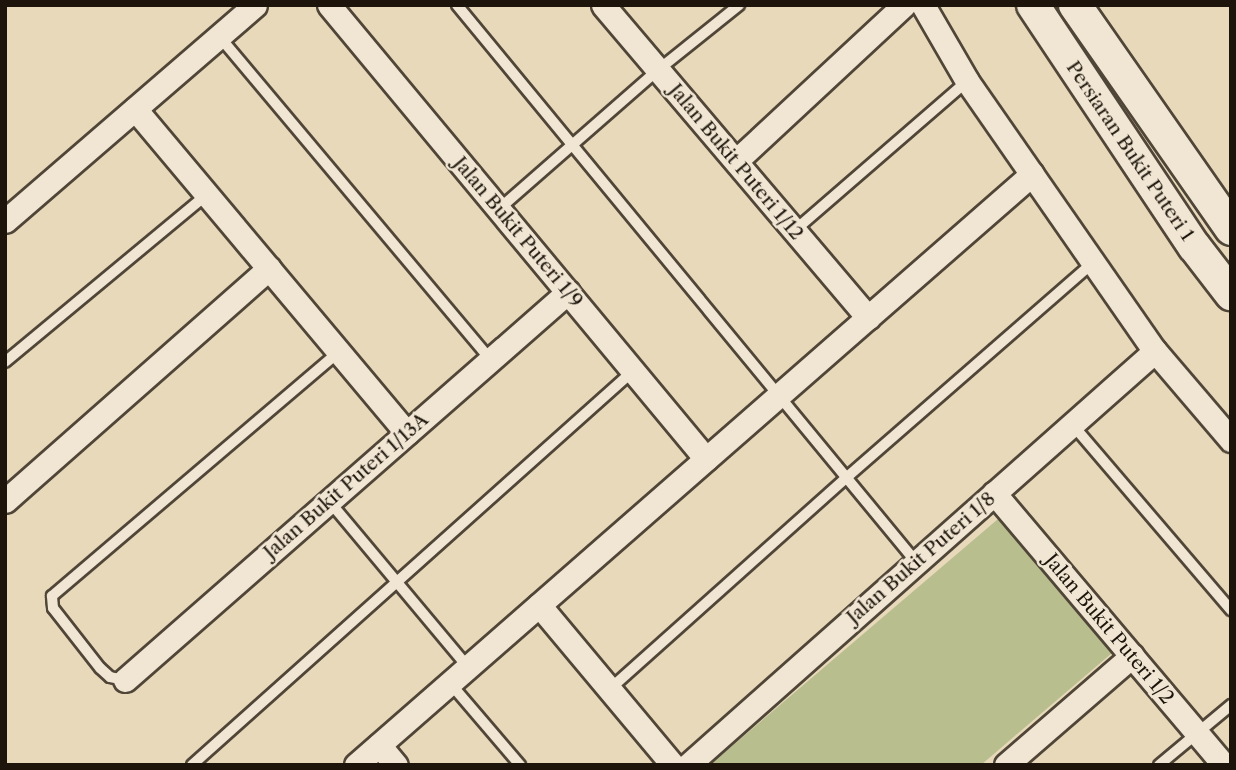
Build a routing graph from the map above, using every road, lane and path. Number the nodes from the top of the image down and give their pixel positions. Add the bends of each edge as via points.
1 (255, 5) edge
2 (329, 5) edge
3 (457, 5) edge
4 (603, 5) edge
5 (739, 5) edge
6 (904, 5) edge
7 (923, 5) edge
8 (1033, 5) edge
9 (1075, 5) edge
10 (219, 36) junction
11 (658, 70) junction
12 (967, 81) junction
13 (1137, 96) junction
14 (135, 109) junction
15 (1106, 116) junction
16 (572, 145) junction
17 (736, 161) junction
18 (1032, 174) junction
19 (207, 194) junction
20 (499, 209) junction
21 (5, 221) edge
22 (1231, 229) edge
23 (794, 231) junction
24 (1094, 262) junction
25 (269, 268) junction
26 (568, 292) junction
27 (1231, 294) edge
28 (868, 318) junction
29 (1155, 351) junction
30 (339, 352) junction
31 (491, 360) junction
32 (5, 362) edge
33 (633, 371) junction
34 (778, 396) junction
35 (1072, 424) junction
36 (407, 433) junction
37 (1231, 440) edge
38 (706, 459) junction
39 (846, 478) junction
40 (994, 493) junction
41 (5, 501) edge
42 (329, 501) junction
43 (916, 562) junction
44 (397, 583) junction
45 (539, 605) junction
46 (1231, 610) edge
47 (1132, 656) junction
48 (468, 667) junction
49 (125, 680) joint
50 (450, 683) junction
51 (610, 689) junction
52 (1231, 705) edge
53 (1197, 733) junction
54 (379, 745) junction
55 (192, 765) edge
56 (356, 765) edge
57 (396, 765) edge
58 (520, 765) edge
59 (673, 765) edge
60 (688, 765) edge
61 (1006, 765) edge
62 (1159, 765) edge
63 (1224, 765) edge

1 - 10 street
2 - 20 street, Jalan Bukit Puteri 1/9
3 - 16 lane
4 - 11 street, Jalan Bukit Puteri 1/12
5 - 11 lane
6 - 17 street
7 - 12 street
8 - 15 street, Persiaran Bukit Puteri 1
9 - 13 street, Persiaran Bukit Puteri 1
10 - 14 street
10 - 31 lane
11 - 16 lane
11 - 17 street, Jalan Bukit Puteri 1/12
12 - 18 street
12 - 23 lane
13 - 15 street
13 - 22 street, Persiaran Bukit Puteri 1
14 - 19 street
14 - 21 street
15 - 27 street, Persiaran Bukit Puteri 1
16 - 20 lane
16 - 34 lane
17 - 23 street, Jalan Bukit Puteri 1/12
18 - 24 street
18 - 28 street
19 - 25 street
19 - 32 lane
20 - 26 street, Jalan Bukit Puteri 1/9
23 - 28 street, Jalan Bukit Puteri 1/12
24 - 29 street
24 - 39 lane
25 - 30 street
25 - 41 street
26 - 31 street, Jalan Bukit Puteri 1/13A
26 - 33 street, Jalan Bukit Puteri 1/9
28 - 34 street
29 - 35 street, Jalan Bukit Puteri 1/8
29 - 37 street
30 - 36 street
30 - 49 lane via 52,596 53,608 100,668 110,677
31 - 36 street, Jalan Bukit Puteri 1/13A
33 - 38 street, Jalan Bukit Puteri 1/9
33 - 44 lane
34 - 38 street
34 - 39 lane
35 - 40 street, Jalan Bukit Puteri 1/8
35 - 46 lane
36 - 42 street, Jalan Bukit Puteri 1/13A
38 - 45 street
39 - 43 lane
39 - 51 lane
40 - 43 street, Jalan Bukit Puteri 1/8
40 - 47 street, Jalan Bukit Puteri 1/2
42 - 44 lane
42 - 49 street, Jalan Bukit Puteri 1/13A
43 - 60 street, Jalan Bukit Puteri 1/8
44 - 48 lane
44 - 55 lane
45 - 48 street
45 - 51 street
47 - 53 street, Jalan Bukit Puteri 1/2
47 - 61 street
48 - 50 street
50 - 54 street
50 - 58 lane
51 - 59 street
52 - 53 lane
53 - 62 lane
53 - 63 street, Jalan Bukit Puteri 1/2
54 - 56 street
54 - 57 street

